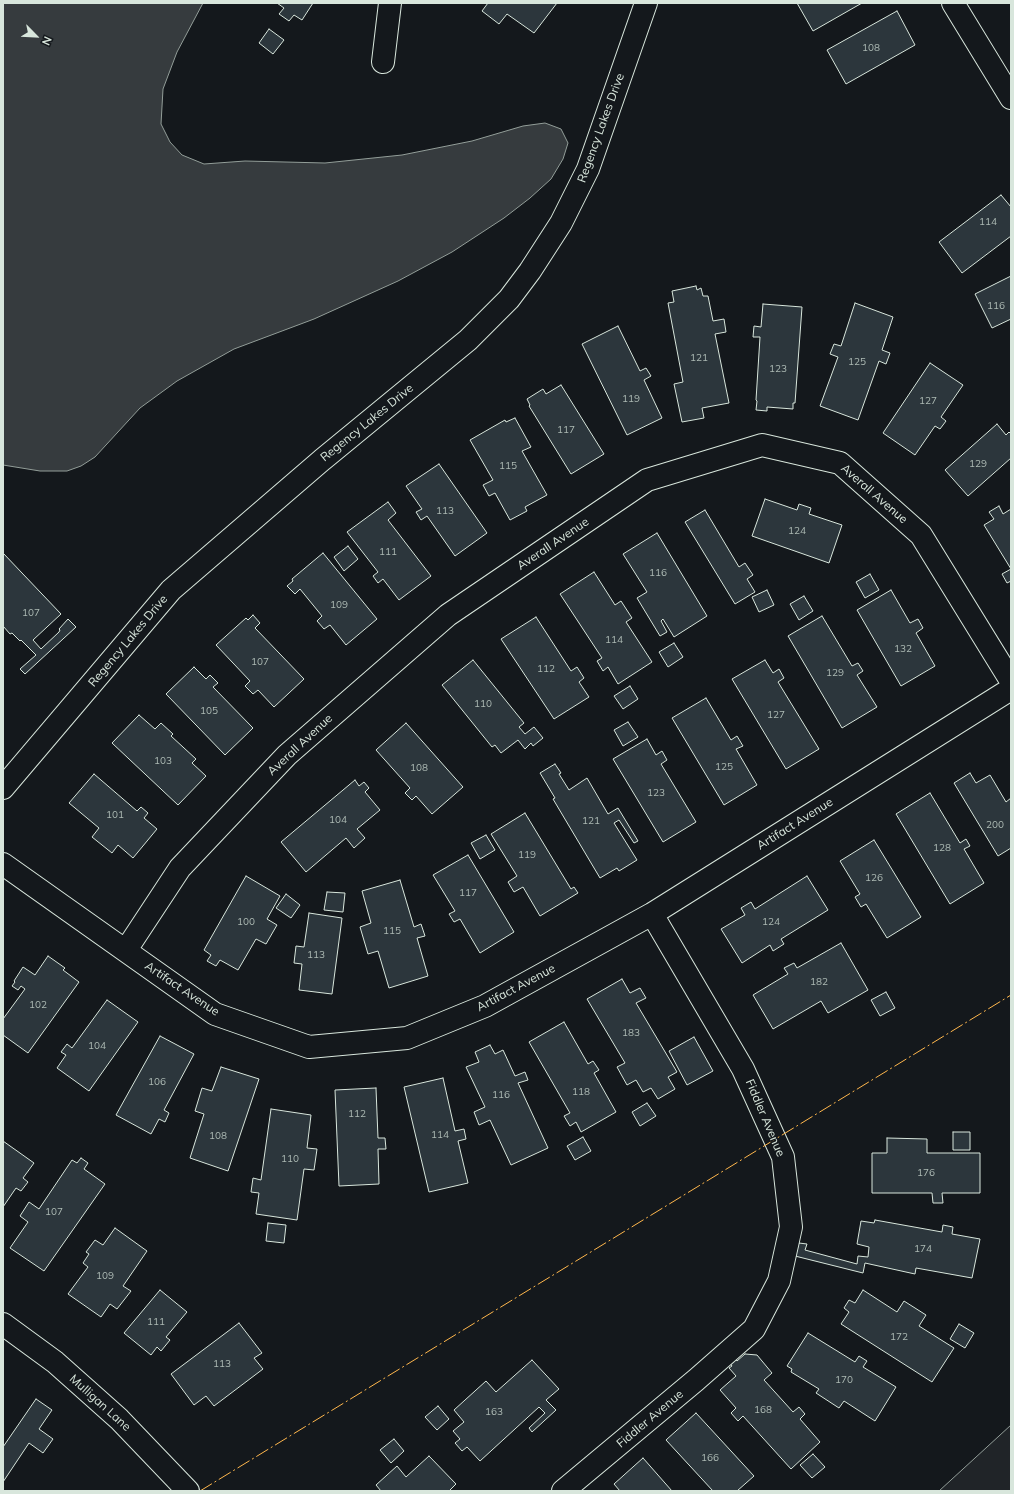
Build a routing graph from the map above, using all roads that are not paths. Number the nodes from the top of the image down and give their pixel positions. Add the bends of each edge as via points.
1 (390, 3) edge
2 (646, 3) edge
3 (953, 3) edge
4 (383, 62) dead end
5 (1011, 98) edge
6 (1011, 682) edge
7 (1011, 689) edge
8 (3, 788) edge
9 (3, 864) edge
10 (652, 914) junction
11 (126, 950) junction
12 (3, 1324) edge
13 (188, 1491) edge
14 (562, 1491) edge

1 - 4 street
2 - 8 street, Regency Lakes Drive via 588,169 561,223 509,299 468,340 170,590
3 - 5 street
6 - 11 street, Averall Avenue via 921,535 840,463 762,445 690,466 647,480 448,615 287,755 180,868
7 - 10 street, Artifact Avenue
9 - 11 street, Artifact Avenue
10 - 11 street, Artifact Avenue via 485,1006 407,1038 309,1047 215,1014
10 - 14 street, Fiddler Avenue via 743,1069 783,1157 791,1227 779,1281 754,1329
12 - 13 street, Mulligan Lane via 55,1362 119,1419

